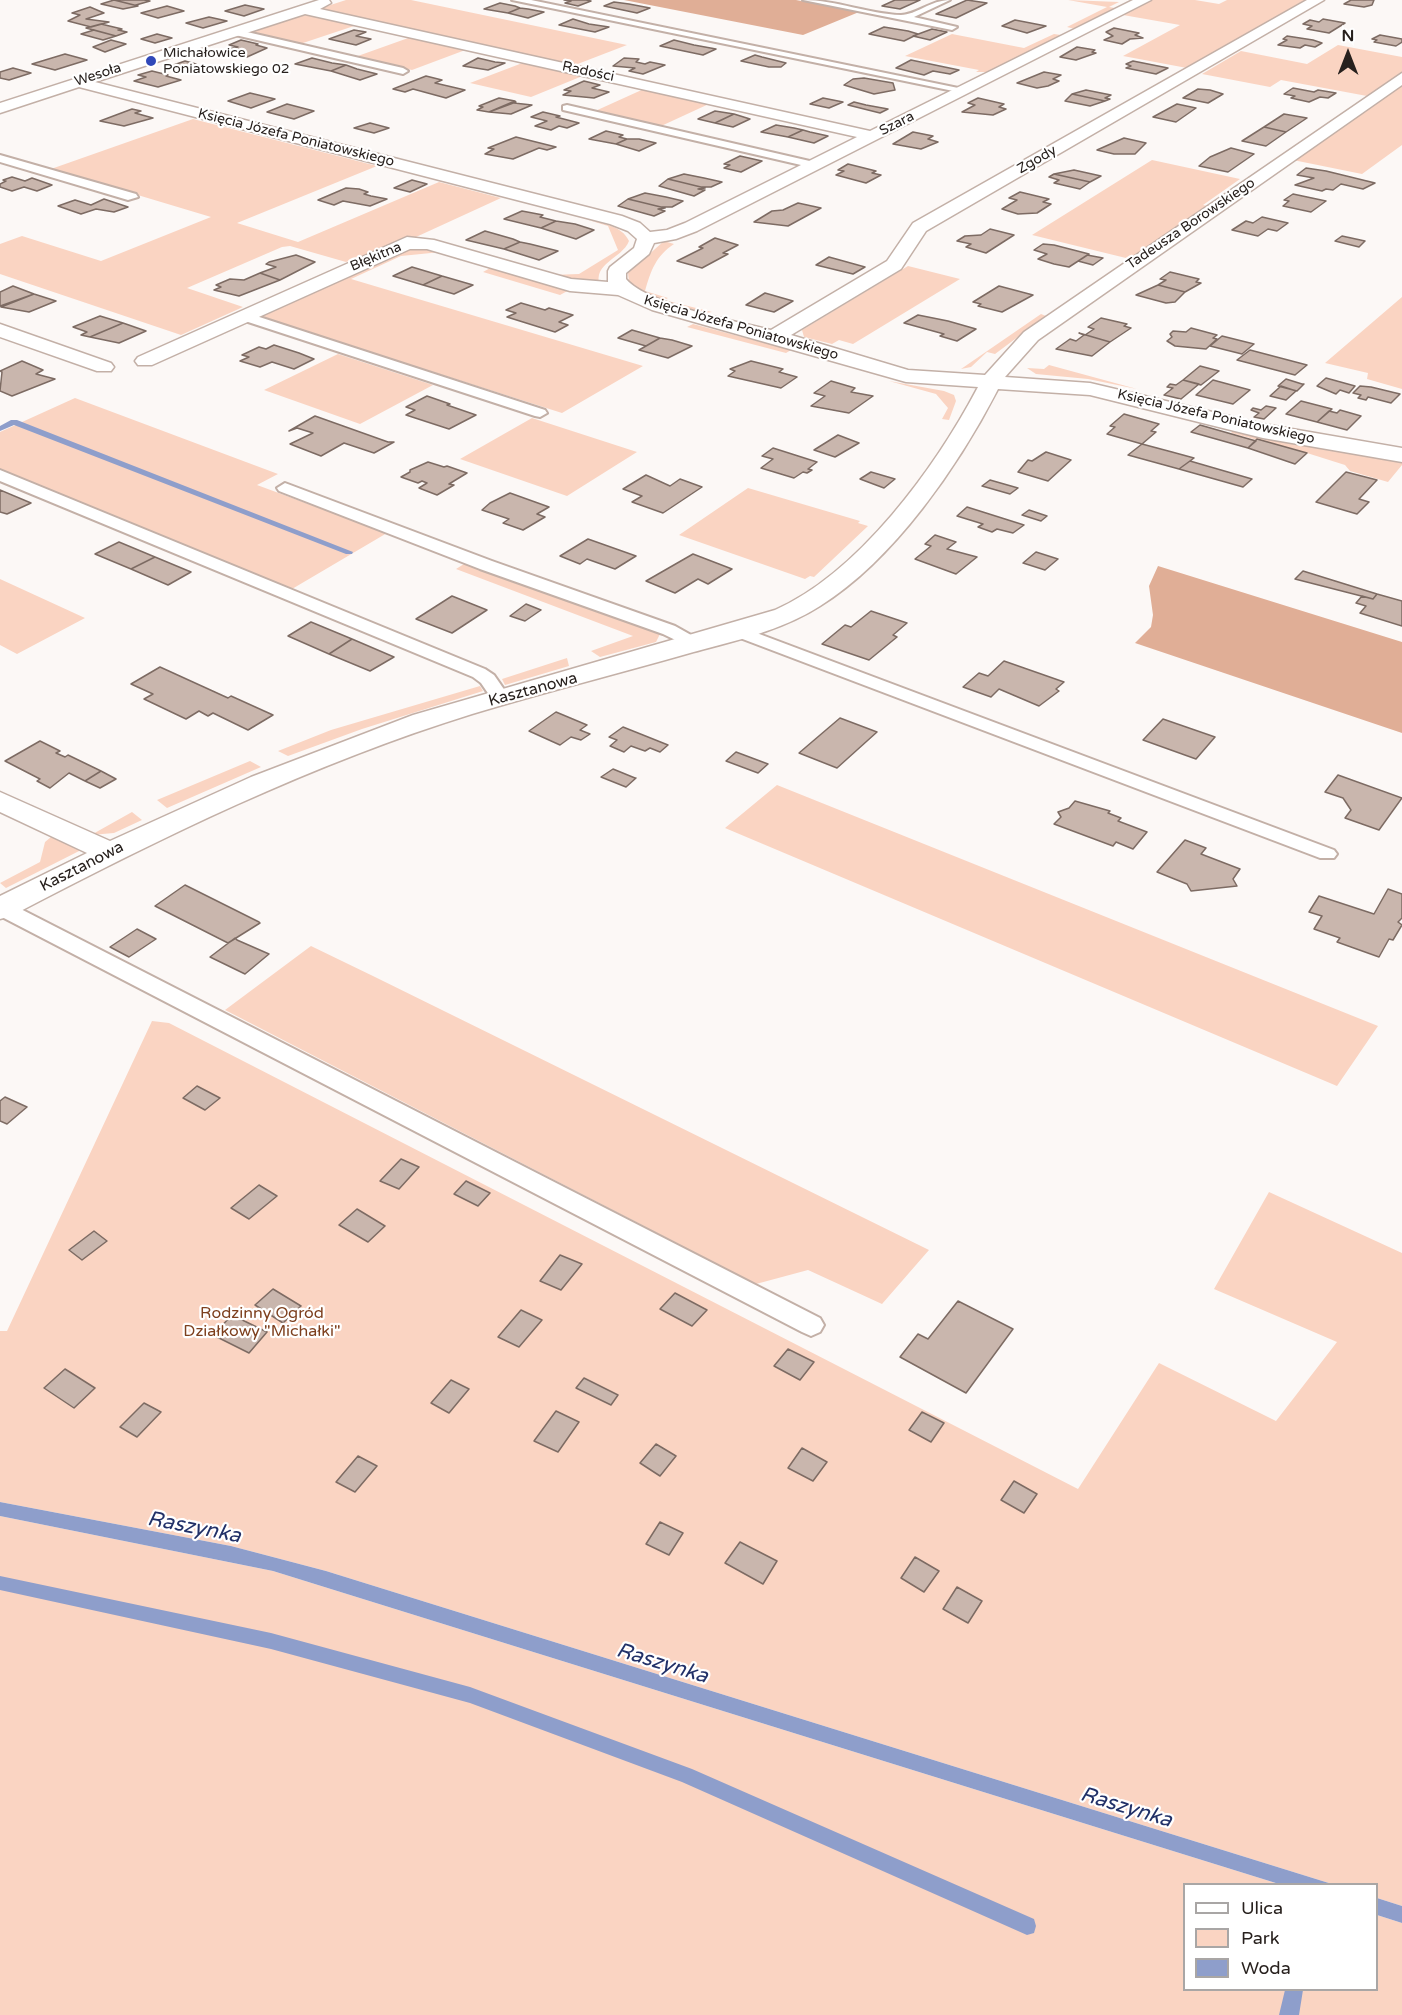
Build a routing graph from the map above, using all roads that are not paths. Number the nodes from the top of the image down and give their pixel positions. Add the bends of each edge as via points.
1 (333, 0) edge
2 (517, 0) edge
3 (808, 0) edge
4 (945, 0) edge
5 (1144, 0) edge
6 (1317, 0) edge
7 (303, 9) junction
8 (904, 18) junction
9 (952, 27) dead end
10 (234, 32) junction
11 (404, 71) dead end
12 (1402, 78) edge
13 (77, 82) junction
14 (963, 90) junction
15 (0, 108) edge
16 (567, 108) dead end
17 (872, 136) junction
18 (0, 158) edge
19 (814, 165) junction
20 (132, 197) dead end
21 (646, 238) junction
22 (621, 289) junction
23 (244, 316) junction
24 (0, 330) edge
25 (774, 337) junction
26 (145, 361) dead end
27 (104, 367) dead end
28 (991, 382) junction
29 (540, 413) dead end
30 (1402, 455) edge
31 (0, 475) edge
32 (285, 488) dead end
33 (738, 631) junction
34 (698, 644) junction
35 (501, 698) junction
36 (0, 801) edge
37 (108, 853) junction
38 (1327, 854) dead end
39 (1, 908) edge
40 (811, 1325) dead end

1 - 7 street, Wesoła
2 - 14 lane
3 - 8 lane
4 - 8 lane
5 - 14 street, Szara
6 - 25 street, Zgody via 919,227 894,265
7 - 10 street, Wesoła
7 - 17 street, Radości
8 - 9 lane
10 - 11 lane
10 - 13 street, Wesoła
12 - 28 street, Tadeusza Borowskiego via 1068,308 1017,349
13 - 15 street, Wesoła
13 - 21 street, Księcia Józefa Poniatowskiego via 616,220 634,226
14 - 17 street, Szara
16 - 19 lane
17 - 19 street, Szara
18 - 20 lane
19 - 21 street, Szara via 683,231
21 - 22 street via 642,250 616,273
22 - 23 street, Błękitna via 570,285 433,245 407,243
22 - 25 street, Księcia Józefa Poniatowskiego via 659,306
23 - 26 street, Błękitna
23 - 29 lane
24 - 27 street
25 - 28 street, Księcia Józefa Poniatowskiego via 906,376
28 - 30 street, Księcia Józefa Poniatowskiego via 1101,391 1263,431
28 - 33 street, Kasztanowa via 963,435 867,553 804,605
31 - 35 lane via 479,673
32 - 34 lane
33 - 34 street, Kasztanowa
33 - 38 lane
34 - 35 street, Kasztanowa
35 - 37 street, Kasztanowa via 325,756
36 - 37 street
37 - 39 street, Kasztanowa
39 - 40 lane

